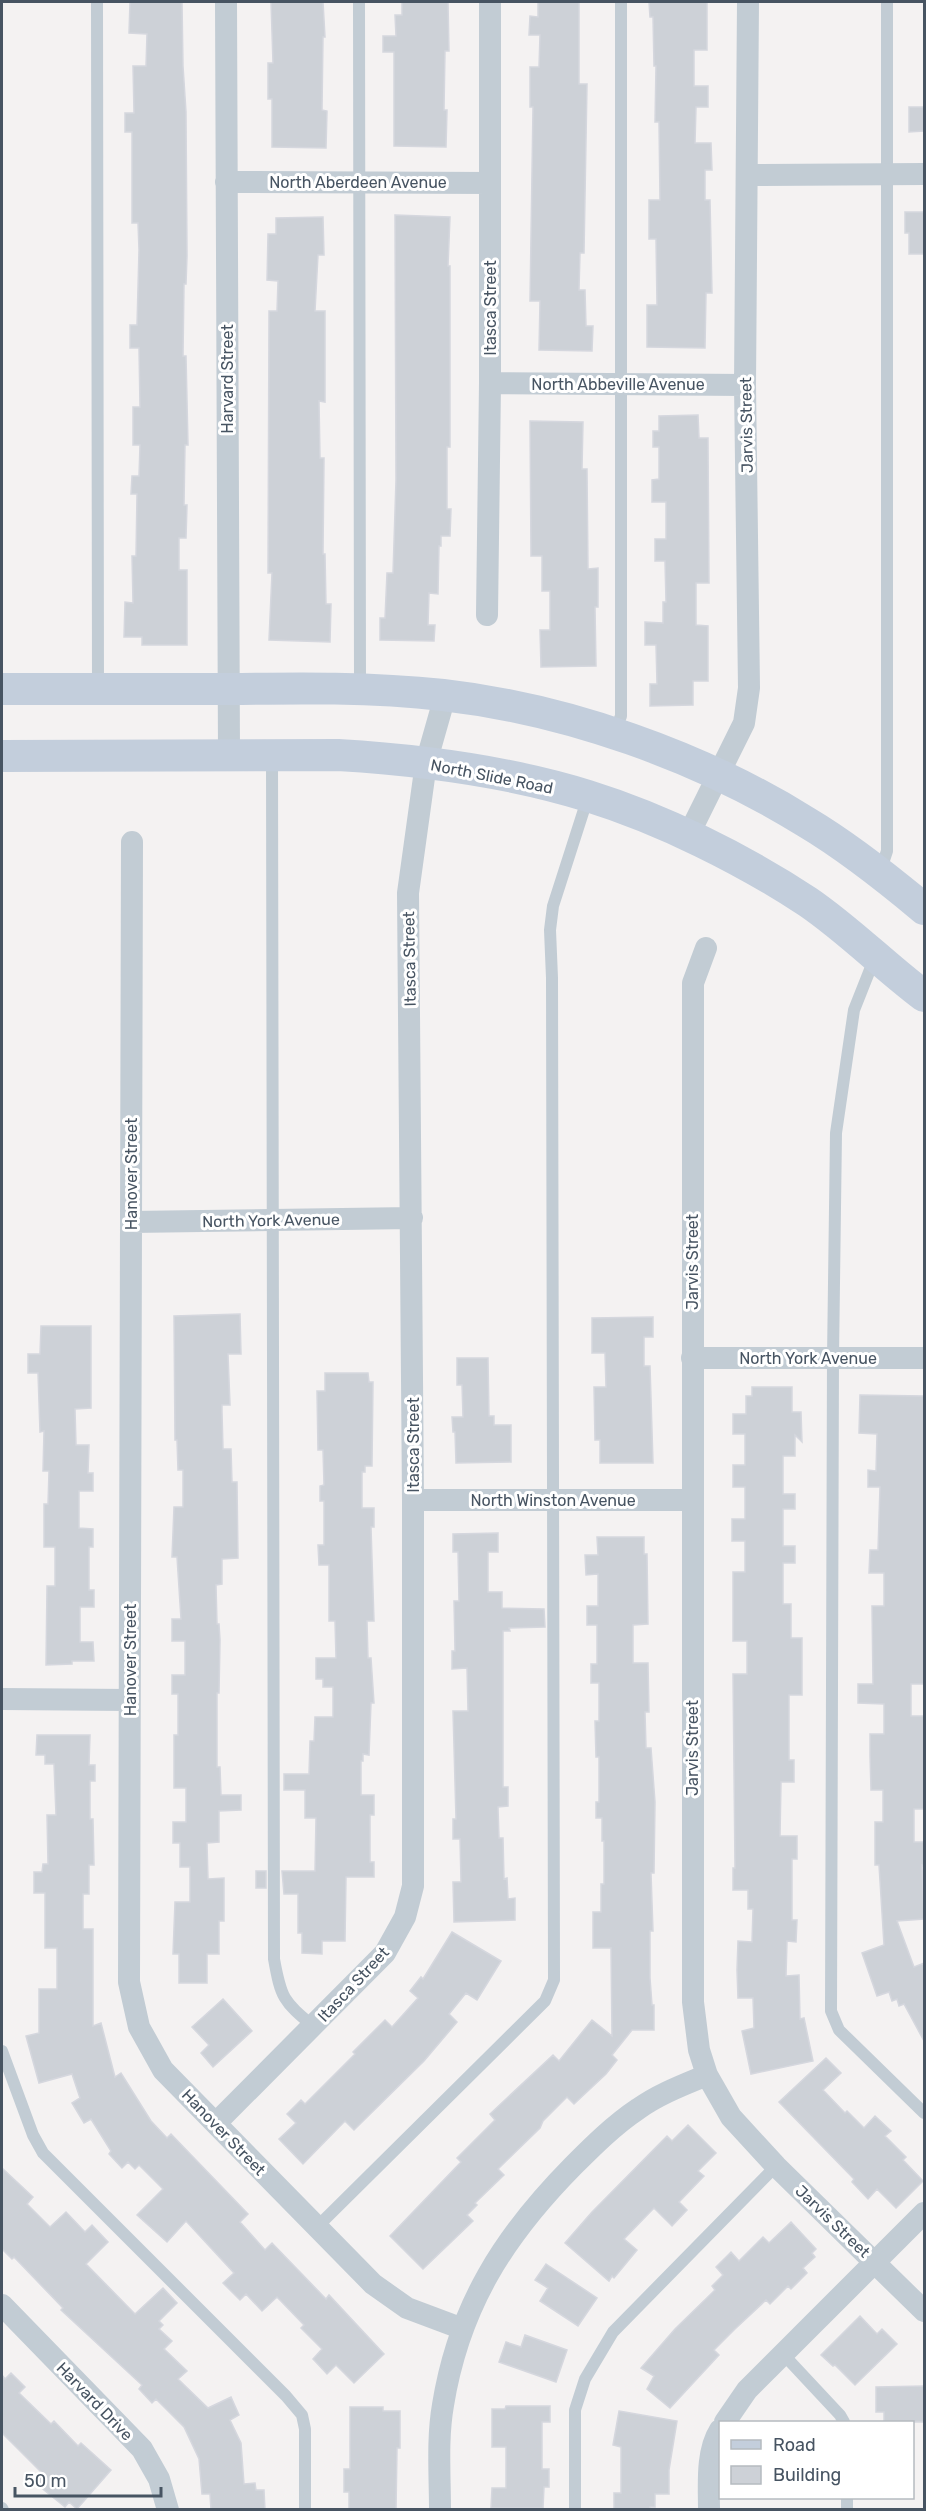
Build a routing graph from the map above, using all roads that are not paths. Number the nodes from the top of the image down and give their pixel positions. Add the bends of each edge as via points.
1 (97, 2) edge
2 (226, 2) edge
3 (359, 2) edge
4 (490, 2) edge
5 (621, 2) edge
6 (748, 2) edge
7 (887, 2) edge
8 (887, 174) junction
9 (924, 174) edge
10 (747, 175) junction
11 (226, 182) junction
12 (359, 182) junction
13 (490, 183) junction
14 (490, 383) junction
15 (621, 384) junction
16 (746, 385) junction
17 (487, 615) dead end
18 (360, 688) junction
19 (2, 689) edge
20 (98, 689) junction
21 (229, 689) junction
22 (445, 696) junction
23 (613, 734) junction
24 (272, 755) junction
25 (2, 756) edge
26 (229, 756) junction
27 (426, 764) junction
28 (718, 775) junction
29 (588, 796) junction
30 (688, 836) junction
31 (132, 842) dead end
32 (880, 873) junction
33 (924, 909) edge
34 (706, 948) dead end
35 (876, 956) junction
36 (923, 992) edge
37 (412, 1218) junction
38 (274, 1220) junction
39 (131, 1222) junction
40 (692, 1358) junction
41 (832, 1358) junction
42 (924, 1358) edge
43 (413, 1500) junction
44 (553, 1500) junction
45 (692, 1500) junction
46 (2, 1699) edge
47 (129, 1700) junction
48 (313, 2026) junction
49 (2, 2051) edge
50 (707, 2075) junction
51 (924, 2113) edge
52 (216, 2123) junction
53 (776, 2166) junction
54 (924, 2213) edge
55 (316, 2228) junction
56 (876, 2263) junction
57 (2, 2305) edge
58 (924, 2311) edge
59 (463, 2329) junction
60 (783, 2354) junction
61 (727, 2421) edge
62 (843, 2421) edge
63 (719, 2432) edge
64 (168, 2510) edge
65 (306, 2510) edge
66 (440, 2510) edge
67 (575, 2510) edge
68 (709, 2510) edge

1 - 20 lane
2 - 11 street, Harvard Street
3 - 12 lane
4 - 13 street, Itasca Street
5 - 15 lane
6 - 10 street, Jarvis Street
7 - 8 lane
8 - 9 street
8 - 10 street
8 - 32 lane via 887,851
10 - 16 street, Jarvis Street
11 - 12 street, North Aberdeen Avenue
11 - 21 street, Harvard Street
12 - 13 street, North Aberdeen Avenue
12 - 18 lane
13 - 14 street, Itasca Street
14 - 15 street, North Abbeville Avenue
14 - 17 street, Itasca Street
15 - 16 street, North Abbeville Avenue
15 - 23 lane via 621,716
16 - 28 street, Jarvis Street via 749,688 744,723
18 - 21 main road
18 - 22 main road
19 - 20 main road
20 - 21 main road
21 - 26 street, Harvard Street
22 - 23 main road via 530,711
22 - 27 street, Itasca Street
23 - 28 main road
24 - 26 main road, North Slide Road
24 - 27 main road, North Slide Road via 349,755
24 - 38 lane
25 - 26 main road, North Slide Road
27 - 29 main road, North Slide Road via 508,776
27 - 37 street, Itasca Street via 408,893
28 - 30 street, Jarvis Street
28 - 32 main road via 806,822
29 - 30 main road, North Slide Road
29 - 44 lane via 553,906 550,930
30 - 35 main road, North Slide Road via 793,892
31 - 39 street, Hanover Street
32 - 33 main road
34 - 40 street, Jarvis Street via 693,982
35 - 36 main road, North Slide Road
35 - 41 lane via 854,1010 836,1133
37 - 38 street, North York Avenue
37 - 43 street, Itasca Street
38 - 39 street, North York Avenue
38 - 48 lane via 274,1959 279,1988 289,2006
39 - 47 street, Hanover Street
40 - 41 street, North York Avenue
40 - 45 street, Jarvis Street
41 - 42 street, North York Avenue
41 - 51 lane via 831,2012 839,2030
43 - 44 street, North Winston Avenue
43 - 48 street, Itasca Street via 412,1886 405,1917 385,1953
44 - 45 street, North Winston Avenue
44 - 55 lane via 554,1980 545,2001
45 - 50 street, Jarvis Street via 693,2002 699,2050
46 - 47 street
47 - 52 street, Hanover Street via 129,1982 139,2027 163,2070
48 - 52 street, Itasca Street
49 - 65 lane via 44,2153 302,2415 306,2429
50 - 53 street, Jarvis Street via 731,2117
50 - 59 street via 637,2109 549,2190 499,2253
52 - 55 street, Hanover Street
53 - 56 street, Jarvis Street
53 - 67 lane via 613,2332 585,2379 575,2410
54 - 56 street
55 - 59 street, Hanover Street via 390,2298
56 - 58 street
56 - 60 street, Jarvis Street
57 - 64 street, Harvard Drive via 142,2450 159,2479
59 - 66 street via 442,2407
60 - 61 street, Jarvis Street via 747,2390
60 - 62 lane
63 - 68 street via 710,2463

